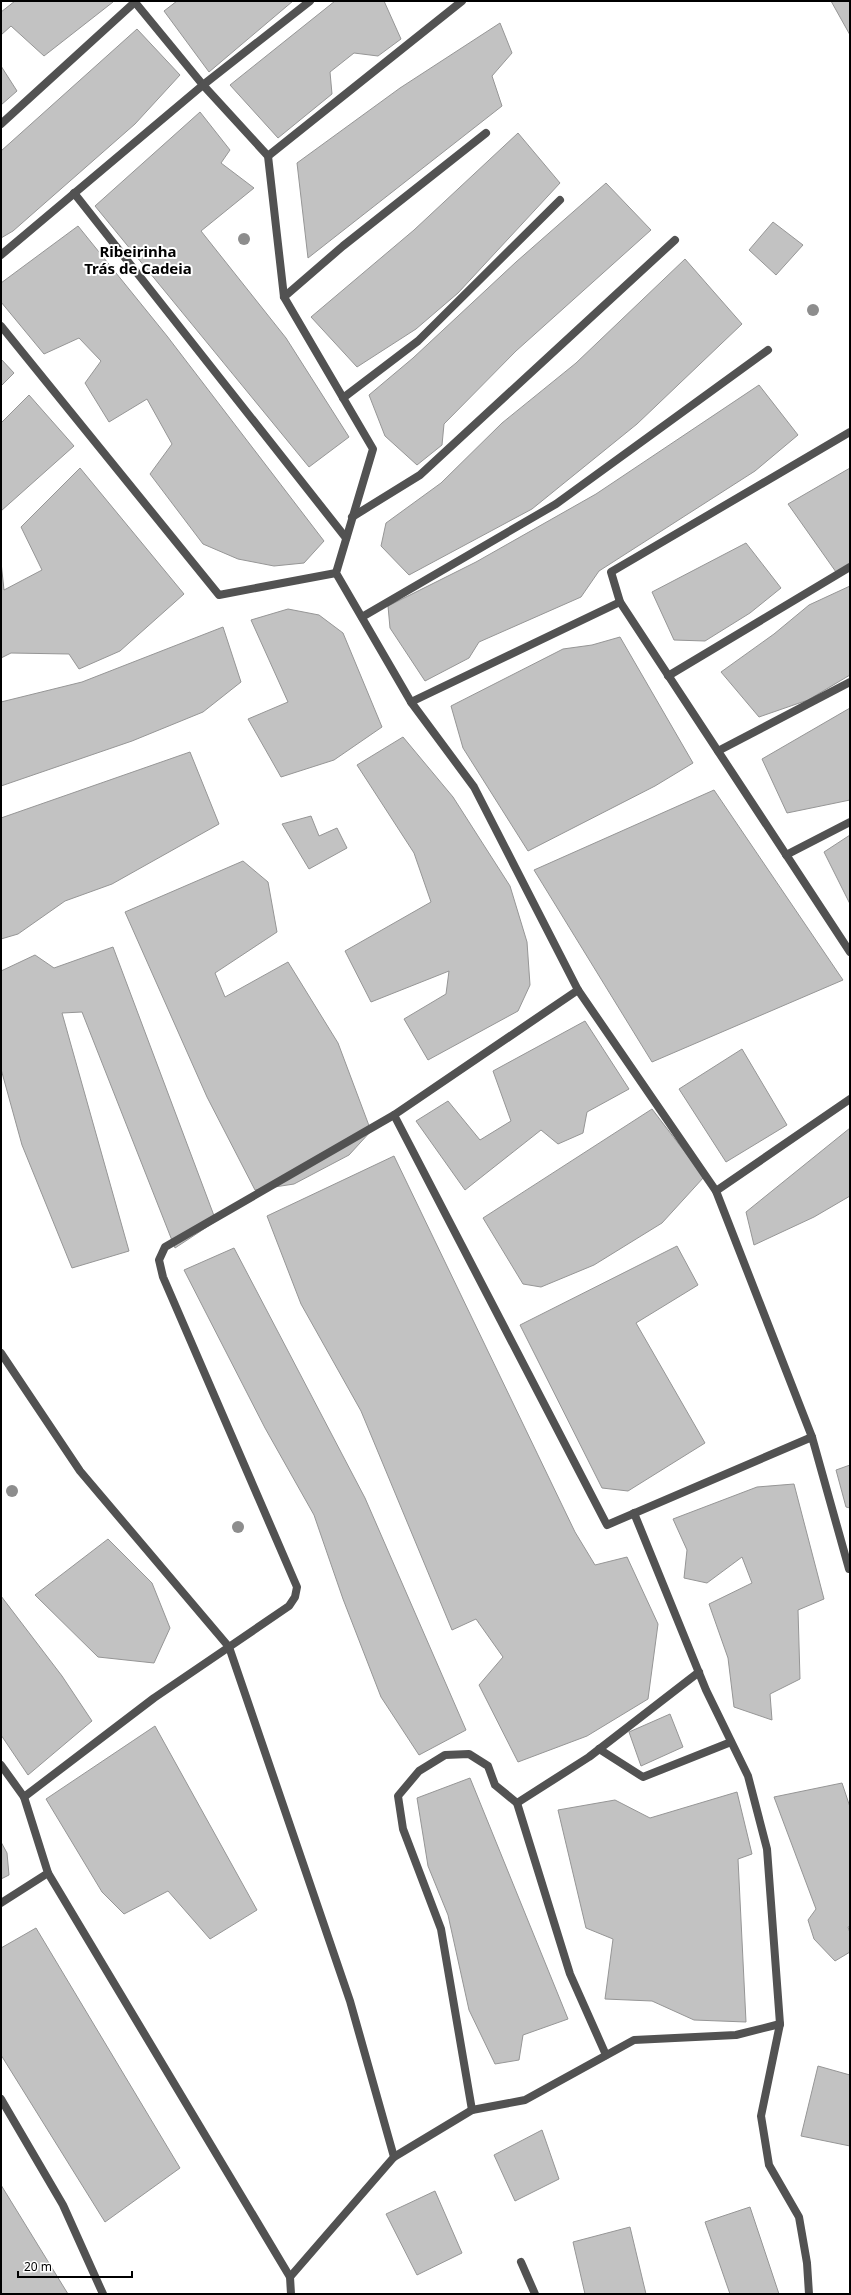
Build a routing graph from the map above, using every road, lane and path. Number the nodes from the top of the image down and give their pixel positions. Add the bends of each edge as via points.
1 (135, 1) edge
2 (310, 1) edge
3 (462, 1) edge
4 (203, 85) junction
5 (1, 124) edge
6 (486, 133) dead end
7 (268, 156) junction
8 (74, 193) junction
9 (560, 200) dead end
10 (675, 240) dead end
11 (1, 255) edge
12 (284, 297) junction
13 (1, 326) edge
14 (768, 350) dead end
15 (343, 398) junction
16 (850, 432) edge
17 (352, 518) junction
18 (346, 538) junction
19 (850, 567) edge
20 (336, 573) junction
21 (620, 602) junction
22 (362, 617) junction
23 (668, 676) junction
24 (850, 682) edge
25 (411, 702) junction
26 (718, 751) junction
27 (850, 822) edge
28 (786, 855) junction
29 (850, 952) edge
30 (578, 990) junction
31 (850, 1099) edge
32 (394, 1115) junction
33 (716, 1191) junction
34 (1, 1353) edge
35 (812, 1437) junction
36 (634, 1513) junction
37 (850, 1569) edge
38 (229, 1647) junction
39 (699, 1672) junction
40 (731, 1742) junction
41 (599, 1749) junction
42 (1, 1764) edge
43 (24, 1797) junction
44 (518, 1803) junction
45 (48, 1873) junction
46 (1, 1903) edge
47 (780, 2024) junction
48 (606, 2055) junction
49 (1, 2100) edge
50 (472, 2110) junction
51 (394, 2157) junction
52 (521, 2262) dead end
53 (290, 2277) junction
54 (103, 2294) edge
55 (291, 2294) edge
56 (535, 2294) edge
57 (809, 2294) edge

1 - 4 street
1 - 5 street
2 - 4 street
3 - 7 street
4 - 7 street
4 - 8 street
6 - 12 street via 343,246
7 - 12 street
8 - 11 street
8 - 18 street
9 - 15 street via 418,342
10 - 17 street via 420,475
12 - 15 street
13 - 20 street via 219,595
14 - 22 street via 556,504
15 - 17 street via 373,449
16 - 21 street via 611,572
17 - 18 street
18 - 20 street
19 - 23 street
20 - 22 street
21 - 23 street
21 - 25 street
22 - 25 street
23 - 26 street
24 - 26 street
25 - 30 street via 474,787
26 - 28 street
27 - 28 street
28 - 29 street
30 - 32 street
30 - 33 street
31 - 33 street
32 - 36 street via 607,1525
32 - 38 street via 165,1247 159,1260 162,1277 297,1587 295,1597 289,1606
33 - 35 street
34 - 38 street via 80,1470
35 - 36 street
35 - 37 street
36 - 39 street
38 - 43 street via 154,1698
38 - 51 street via 350,2001
39 - 40 street
39 - 41 street
40 - 41 street via 643,1777
40 - 47 street via 748,1776 767,1849
41 - 44 street
42 - 43 street
43 - 45 street
44 - 48 street via 570,1974
44 - 50 street via 495,1785 488,1766 469,1754 445,1755 419,1771 398,1796 403,1829 441,1929
45 - 46 street
45 - 53 street
47 - 48 street via 736,2035 634,2040
47 - 57 street via 761,2116 769,2165 798,2217 807,2263
48 - 50 street via 525,2100
49 - 54 street via 63,2205
50 - 51 street
51 - 53 street
52 - 56 street
53 - 55 street

